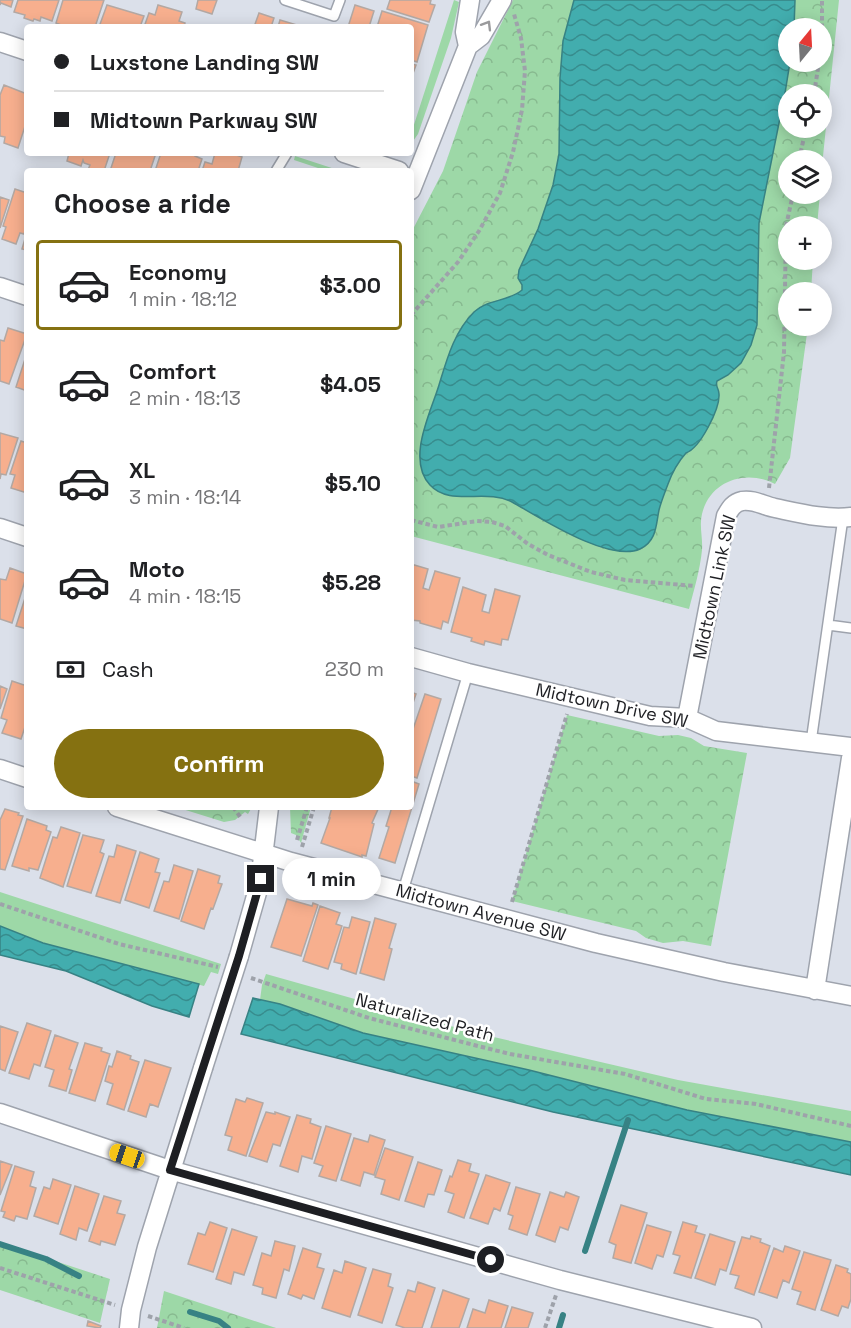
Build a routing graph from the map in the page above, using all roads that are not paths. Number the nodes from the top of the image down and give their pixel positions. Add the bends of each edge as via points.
1 (285, 0) edge
2 (340, 0) edge
3 (470, 0) edge
4 (507, 4) edge
5 (334, 16) junction
6 (332, 24) edge
7 (0, 42) edge
8 (468, 46) junction
9 (24, 50) edge
10 (353, 156) edge
11 (390, 168) edge
12 (414, 178) edge
13 (0, 287) edge
14 (24, 295) edge
15 (847, 517) edge
16 (0, 528) edge
17 (24, 536) edge
18 (828, 625) junction
19 (851, 628) edge
20 (414, 658) edge
21 (468, 673) junction
22 (687, 718) junction
23 (811, 742) junction
24 (851, 747) edge
25 (851, 758) edge
26 (0, 769) edge
27 (24, 777) edge
28 (126, 810) edge
29 (269, 810) edge
30 (263, 854) junction
31 (403, 891) junction
32 (815, 990) junction
33 (851, 996) edge
34 (0, 1113) edge
35 (170, 1170) junction
36 (130, 1319) edge
37 (752, 1328) edge

1 - 5 lane
2 - 5 lane
3 - 8 street via 465,32
8 -> 4 street
5 - 6 lane
7 - 9 street
8 - 12 street
10 - 11 street
13 - 14 street
15 - 18 lane
15 - 22 street, Midtown Link SW via 818,516 754,501 732,506 726,516
16 - 17 street
18 - 19 lane
18 - 23 lane
20 - 21 street, Midtown Drive SW
21 - 22 street, Midtown Drive SW via 650,716
21 - 31 lane
22 - 23 street, Midtown Drive SW via 716,731
23 - 24 street, Midtown Drive SW
25 - 32 street
26 - 27 street
28 - 30 street, Midtown Avenue SW
29 - 30 street
30 - 31 street, Midtown Avenue SW
30 - 35 street, bridge via 260,882 239,956
31 - 32 street, Midtown Avenue SW via 596,943
32 - 33 street, Midtown Avenue SW
34 - 35 street
35 - 36 street
35 - 37 street via 560,1280

